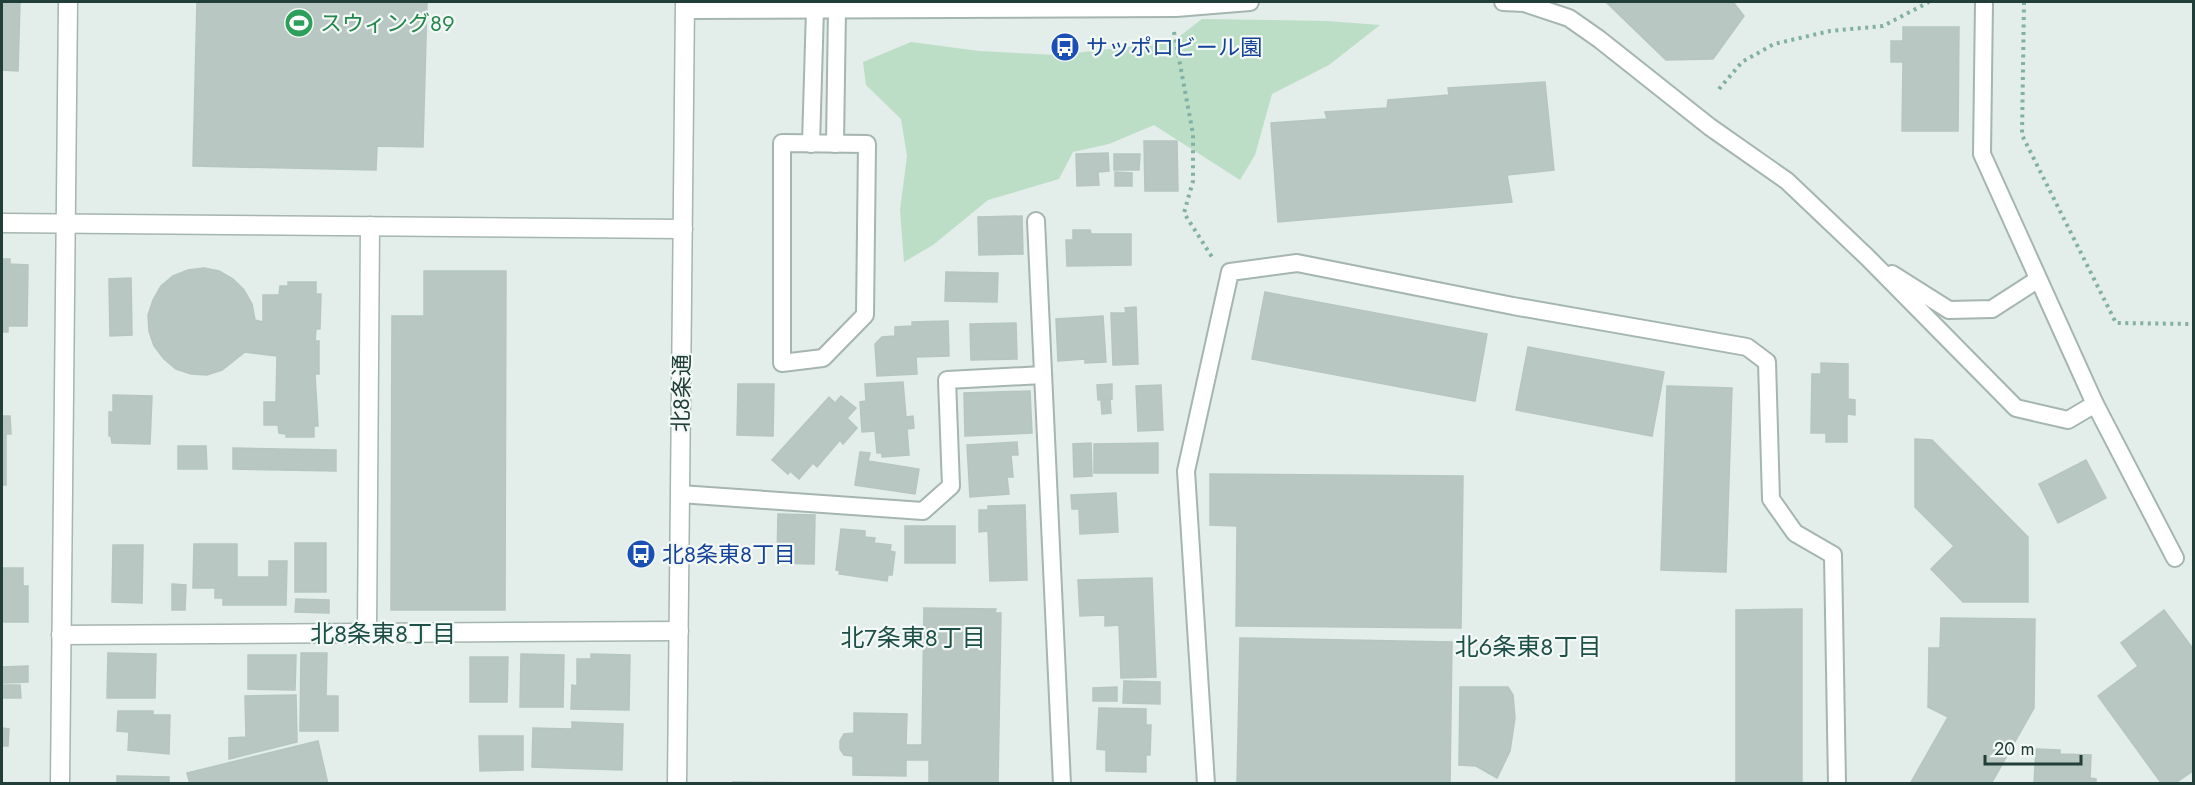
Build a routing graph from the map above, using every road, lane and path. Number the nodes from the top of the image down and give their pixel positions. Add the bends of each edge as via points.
1 (68, 2) edge
2 (1250, 2) edge
3 (1503, 2) edge
4 (1929, 2) edge
5 (1984, 2) edge
6 (2024, 2) edge
7 (1000, 5) edge
8 (685, 6) edge
9 (1176, 8) junction
10 (815, 9) junction
11 (837, 9) junction
12 (1719, 89) dead end
13 (811, 144) junction
14 (835, 144) junction
15 (1036, 220) dead end
16 (2, 223) edge
17 (66, 224) junction
18 (370, 226) junction
19 (683, 229) junction
20 (1867, 257) junction
21 (1230, 272) junction
22 (2037, 280) junction
23 (2193, 324) edge
24 (1043, 375) junction
25 (2095, 404) junction
26 (680, 494) junction
27 (2175, 558) dead end
28 (679, 631) junction
29 (367, 632) junction
30 (61, 635) junction
31 (60, 783) edge
32 (677, 783) edge
33 (1062, 783) edge
34 (1206, 783) edge
35 (1837, 783) edge

1 - 17 street
2 - 9 lane
3 - 20 lane via 1524,3 1569,18 1599,39 1710,127 1787,181
4 - 12 path via 1883,26 1830,31 1774,44 1742,62
5 - 22 lane via 1982,154
6 - 23 path via 2022,135 2116,322
7 - 9 lane
7 - 11 lane
8 - 10 lane
8 - 19 street, 北8条通
9 - 21 path via 1174,34 1193,134 1193,181 1184,213 1214,261
10 - 11 lane
10 - 13 lane
11 - 14 lane
13 - 14 lane
13 - 14 lane via 782,143 782,363 823,358 865,315 867,144
15 - 24 lane
16 - 17 street
17 - 18 street
17 - 30 street
18 - 19 street
18 - 29 street
19 - 26 street, 北8条通
20 - 22 lane via 1949,310 1992,309
20 - 25 lane via 2016,408 2068,420
21 - 34 lane via 1186,471
21 - 35 lane via 1298,263 1747,347 1767,362 1771,499 1795,533 1833,555
22 - 25 lane
24 - 26 lane via 946,380 951,486 923,512
24 - 33 lane
25 - 27 lane
26 - 28 street, 北8条通
28 - 29 street
28 - 32 street, 北8条通
29 - 30 street
30 - 31 street

